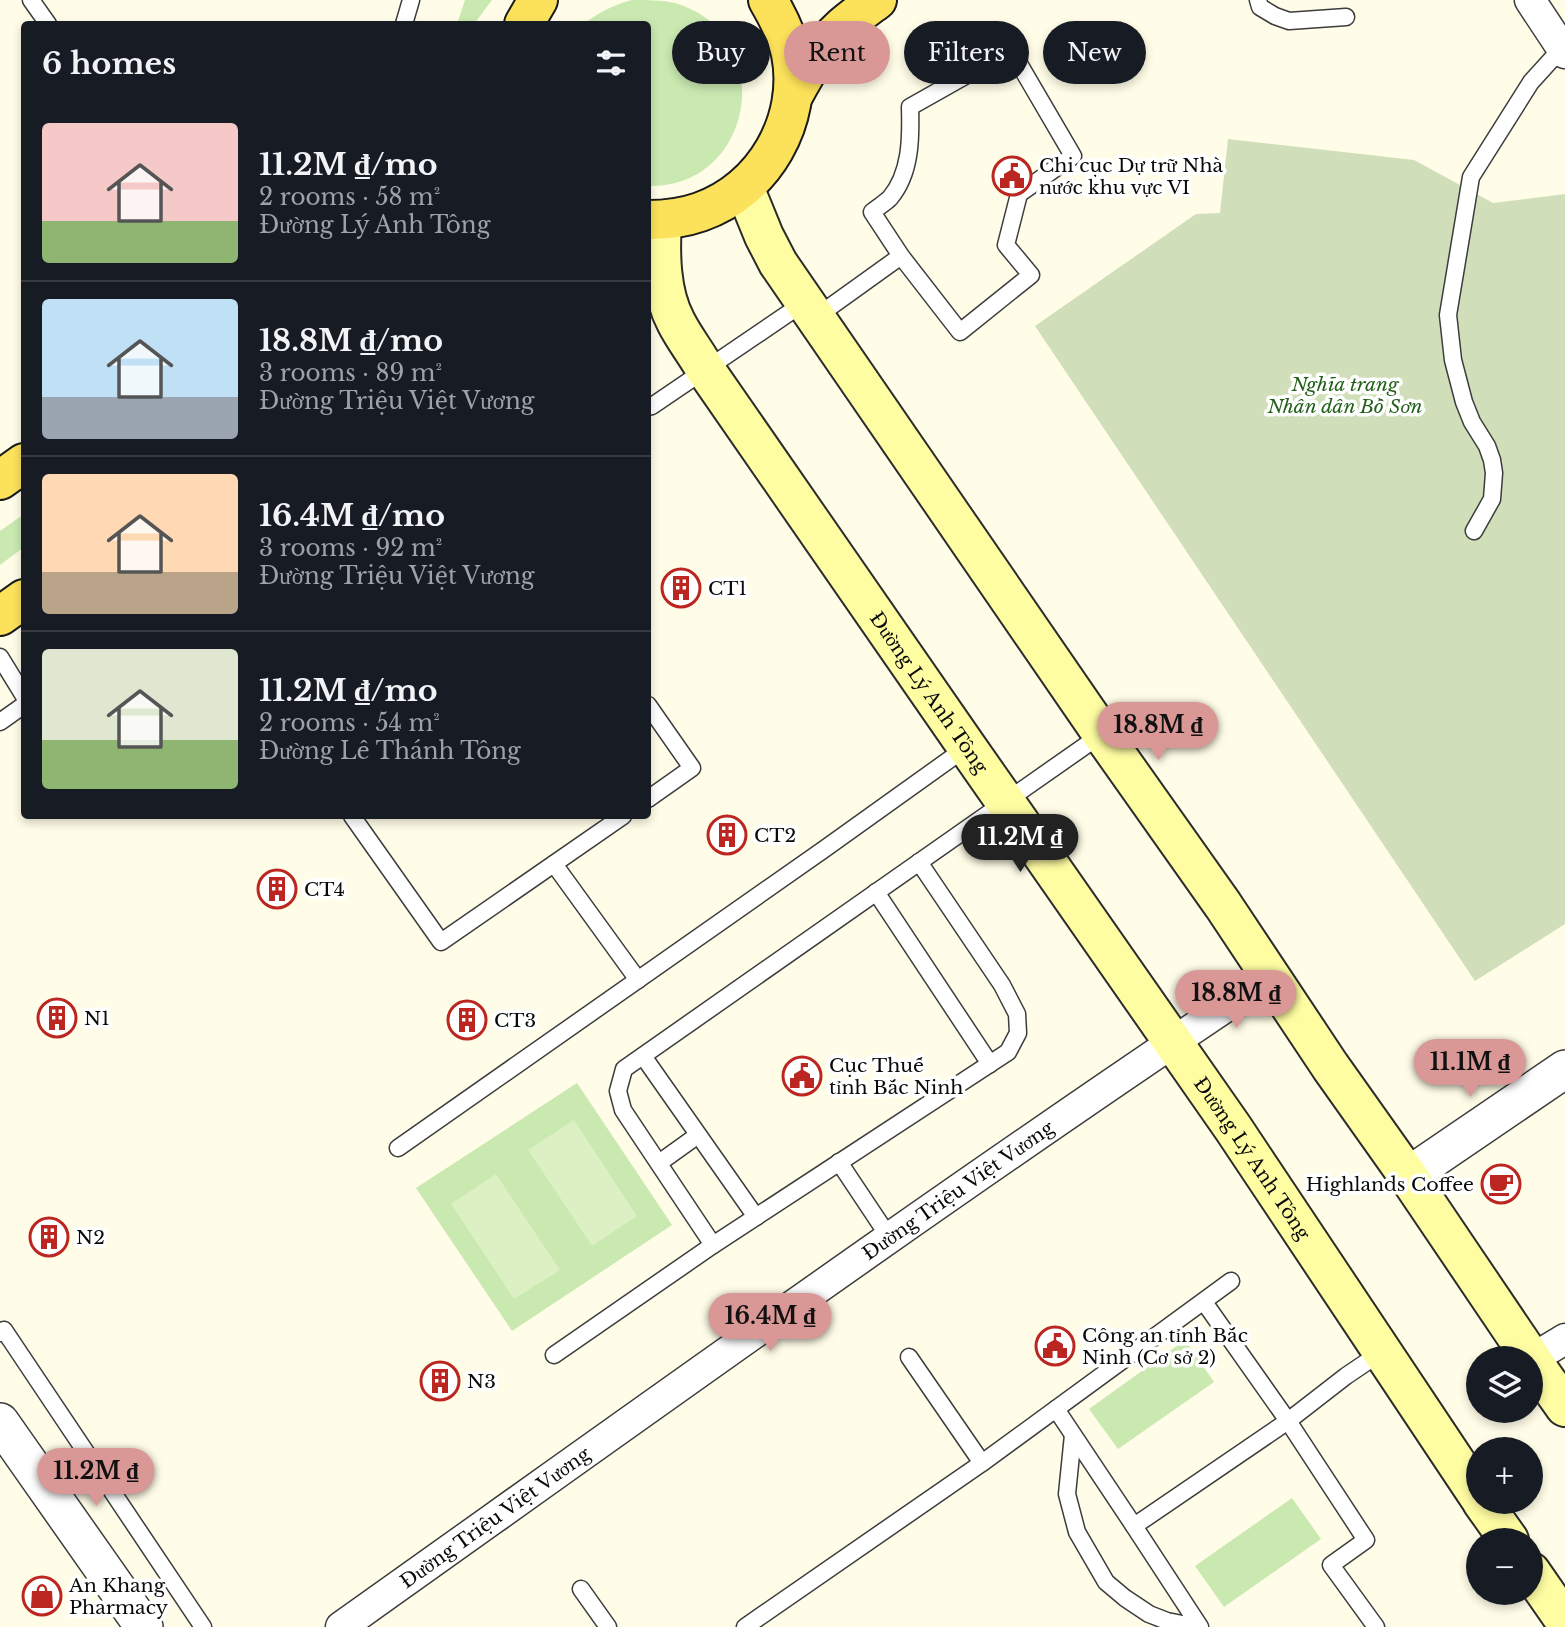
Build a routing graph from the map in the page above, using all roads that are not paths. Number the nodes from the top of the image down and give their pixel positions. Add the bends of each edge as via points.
1 (32, 0) edge
2 (411, 0) edge
3 (538, 0) edge
4 (768, 0) edge
5 (877, 0) edge
6 (1258, 0) edge
7 (1530, 0) edge
8 (1346, 17) dead end
9 (46, 21) edge
10 (405, 21) edge
11 (526, 21) edge
12 (1563, 51) edge
13 (793, 96) junction
14 (744, 187) junction
15 (654, 220) edge
16 (901, 256) junction
17 (810, 310) junction
18 (705, 369) junction
19 (651, 405) edge
20 (21, 465) edge
21 (0, 480) edge
22 (1475, 531) dead end
23 (21, 601) edge
24 (0, 616) edge
25 (0, 657) edge
26 (21, 690) edge
27 (21, 707) edge
28 (651, 709) edge
29 (0, 722) edge
30 (1102, 734) junction
31 (967, 747) junction
32 (651, 797) edge
33 (1006, 802) junction
34 (354, 819) edge
35 (620, 819) edge
36 (919, 862) junction
37 (554, 864) junction
38 (876, 892) junction
39 (1270, 977) junction
40 (638, 980) junction
41 (1174, 1041) junction
42 (643, 1056) junction
43 (990, 1064) junction
44 (1565, 1069) edge
45 (698, 1135) junction
46 (398, 1148) dead end
47 (839, 1162) junction
48 (659, 1163) junction
49 (1408, 1176) junction
50 (755, 1217) junction
51 (889, 1237) junction
52 (713, 1245) junction
53 (1231, 1282) dead end
54 (1203, 1302) junction
55 (1, 1329) edge
56 (1565, 1339) edge
57 (1522, 1346) edge
58 (1382, 1351) junction
59 (1543, 1352) edge
60 (554, 1355) dead end
61 (909, 1357) dead end
62 (1543, 1376) edge
63 (1565, 1407) edge
64 (1056, 1409) junction
65 (1287, 1421) junction
66 (0, 1422) edge
67 (1073, 1435) junction
68 (982, 1463) junction
69 (1466, 1477) edge
70 (1134, 1526) junction
71 (580, 1589) dead end
72 (1543, 1592) edge
73 (1560, 1620) edge
74 (144, 1627) edge
75 (203, 1627) edge
76 (341, 1627) edge
77 (608, 1627) edge
78 (745, 1627) edge
79 (1199, 1627) edge
80 (1376, 1627) edge

1 - 9 lane
2 - 10 lane
3 - 11 main road
4 - 13 main road via 786,34
5 - 13 main road via 823,47
6 - 8 lane via 1260,7 1289,22
7 - 12 street
12 - 22 lane via 1531,82 1471,177 1448,315 1464,402 1487,446 1494,473 1492,499
13 - 14 main road via 774,151
14 - 15 main road via 702,212
14 - 17 main road via 772,253
15 - 18 main road, Đường Lý Anh Tông via 674,320
16 - 16 lane via 960,332 1031,275 1006,245 1018,194 1073,156 1011,50 910,107 905,170 890,198 872,212
16 - 17 lane
17 - 18 lane
17 - 30 main road
18 - 19 lane
18 - 31 main road, Đường Lý Anh Tông
20 - 21 main road
23 - 24 main road
25 - 26 lane
27 - 29 lane
28 - 32 lane via 692,768
30 - 33 lane
30 - 39 main road
31 - 33 main road, Đường Lý Anh Tông
31 - 40 lane
33 - 36 lane
33 - 41 main road, Đường Lý Anh Tông
34 - 37 lane via 441,942
35 - 37 lane
36 - 38 lane
36 - 43 lane via 1017,1014 1018,1033 1008,1052
37 - 40 lane
38 - 42 lane
38 - 43 lane
39 - 41 street, Đường Triệu Việt Vương
39 - 49 main road
40 - 46 lane
41 - 51 street, Đường Triệu Việt Vương
41 - 58 main road, Đường Lý Anh Tông
42 - 45 lane
42 - 48 lane via 624,1069 618,1091 623,1110
43 - 47 lane
44 - 49 street
45 - 48 lane
45 - 50 lane
47 - 50 lane
47 - 51 lane
48 - 52 lane
49 - 57 main road
50 - 52 lane
51 - 76 street, Đường Triệu Việt Vương
52 - 60 lane
53 - 54 lane
54 - 64 lane
54 - 65 lane
55 - 75 lane
56 - 59 street
58 - 65 lane
58 - 69 main road, Đường Lý Anh Tông
61 - 68 lane
62 - 63 main road
64 - 67 lane
64 - 68 lane
65 - 70 lane
65 - 80 lane via 1366,1540 1331,1565
66 - 74 street
67 - 70 lane
67 - 79 lane via 1067,1494 1077,1532 1106,1582 1149,1614
68 - 78 lane
70 - 79 lane
71 - 77 lane
72 - 73 main road

